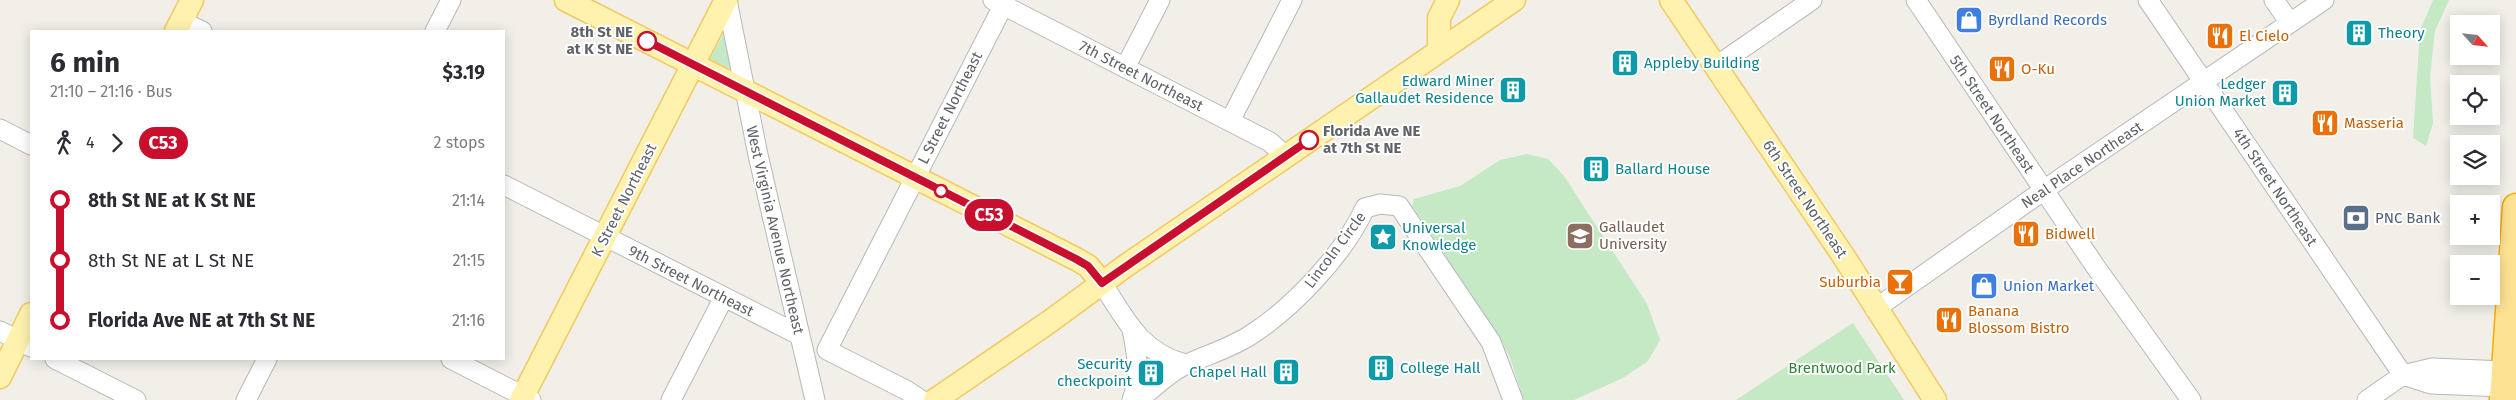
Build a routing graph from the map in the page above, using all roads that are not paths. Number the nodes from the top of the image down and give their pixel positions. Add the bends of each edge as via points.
1 (192, 0) edge
2 (451, 0) edge
3 (566, 0) edge
4 (726, 0) edge
5 (1160, 0) edge
6 (1292, 0) edge
7 (1448, 0) edge
8 (1514, 0) edge
9 (1671, 0) edge
10 (1812, 0) edge
11 (1916, 0) edge
12 (2148, 0) edge
13 (2274, 0) edge
14 (2324, 0) edge
15 (1001, 2) edge
16 (2290, 23) junction
17 (179, 26) edge
18 (197, 30) edge
19 (436, 30) edge
20 (1439, 51) junction
21 (692, 64) junction
22 (1715, 67) junction
23 (1125, 68) junction
24 (2204, 82) junction
25 (745, 91) junction
26 (1230, 121) junction
27 (0, 129) edge
28 (30, 144) edge
29 (1285, 156) junction
30 (914, 177) junction
31 (505, 186) edge
32 (2044, 191) junction
33 (2516, 207) edge
34 (605, 237) junction
35 (1102, 283) junction
36 (724, 297) junction
37 (1875, 309) junction
38 (30, 316) edge
39 (1132, 328) junction
40 (799, 336) junction
41 (17, 339) edge
42 (57, 360) edge
43 (266, 360) edge
44 (453, 360) edge
45 (1185, 364) junction
46 (2402, 375) junction
47 (0, 377) edge
48 (2504, 386) edge
49 (813, 391) edge
50 (525, 399) edge
51 (136, 400) edge
52 (246, 400) edge
53 (671, 400) edge
54 (802, 400) edge
55 (921, 400) edge
56 (936, 400) edge
57 (1132, 400) edge
58 (1138, 400) edge
59 (1513, 400) edge
60 (1935, 400) edge
61 (2191, 400) edge
62 (2367, 400) edge

1 - 17 main road
2 - 19 street
3 - 21 main road
4 - 21 main road, K Street Northeast
4 - 25 street, West Virginia Avenue Northeast
5 - 23 street
6 - 26 street
7 - 20 main road via 1439,18
8 - 20 main road
9 - 22 main road, 6th Street Northeast
10 - 22 street
11 - 32 street, 5th Street Northeast
12 - 24 street, 4th Street Northeast
13 - 16 street
14 - 16 street, Neal Place Northeast
15 - 23 street, 7th Street Northeast
15 - 30 street, L Street Northeast
16 - 24 street, Neal Place Northeast
17 - 18 street
20 - 29 main road
21 - 25 main road
21 - 34 main road, K Street Northeast
22 - 37 main road, 6th Street Northeast
23 - 26 street, 7th Street Northeast
24 - 32 street, Neal Place Northeast
24 - 46 street, 4th Street Northeast
25 - 30 main road
25 - 40 street, West Virginia Avenue Northeast
26 - 29 street, 7th Street Northeast via 1270,142
27 - 28 street
29 - 35 main road
30 - 35 main road via 1076,259 1088,266
30 - 55 street, L Street Northeast via 828,350
31 - 34 street, 9th Street Northeast
32 - 37 street, Neal Place Northeast
32 - 61 street, 5th Street Northeast
33 - 48 highway
34 - 36 street, 9th Street Northeast
34 - 50 main road, K Street Northeast
35 - 39 street
35 - 56 main road
36 - 40 street, 9th Street Northeast
36 - 53 street
37 - 60 main road, 6th Street Northeast
38 - 41 main road
39 - 45 street via 1150,350
39 - 57 street via 1139,362
40 - 49 street, West Virginia Avenue Northeast
41 - 47 main road
42 - 51 street
43 - 52 street
44 - 50 street
45 - 58 street, Lincoln Circle
45 - 59 street, Lincoln Circle via 1248,336 1284,309 1314,282 1365,208 1380,204 1399,206 1491,342
46 - 48 street via 2432,368
46 - 62 street
49 - 54 street

